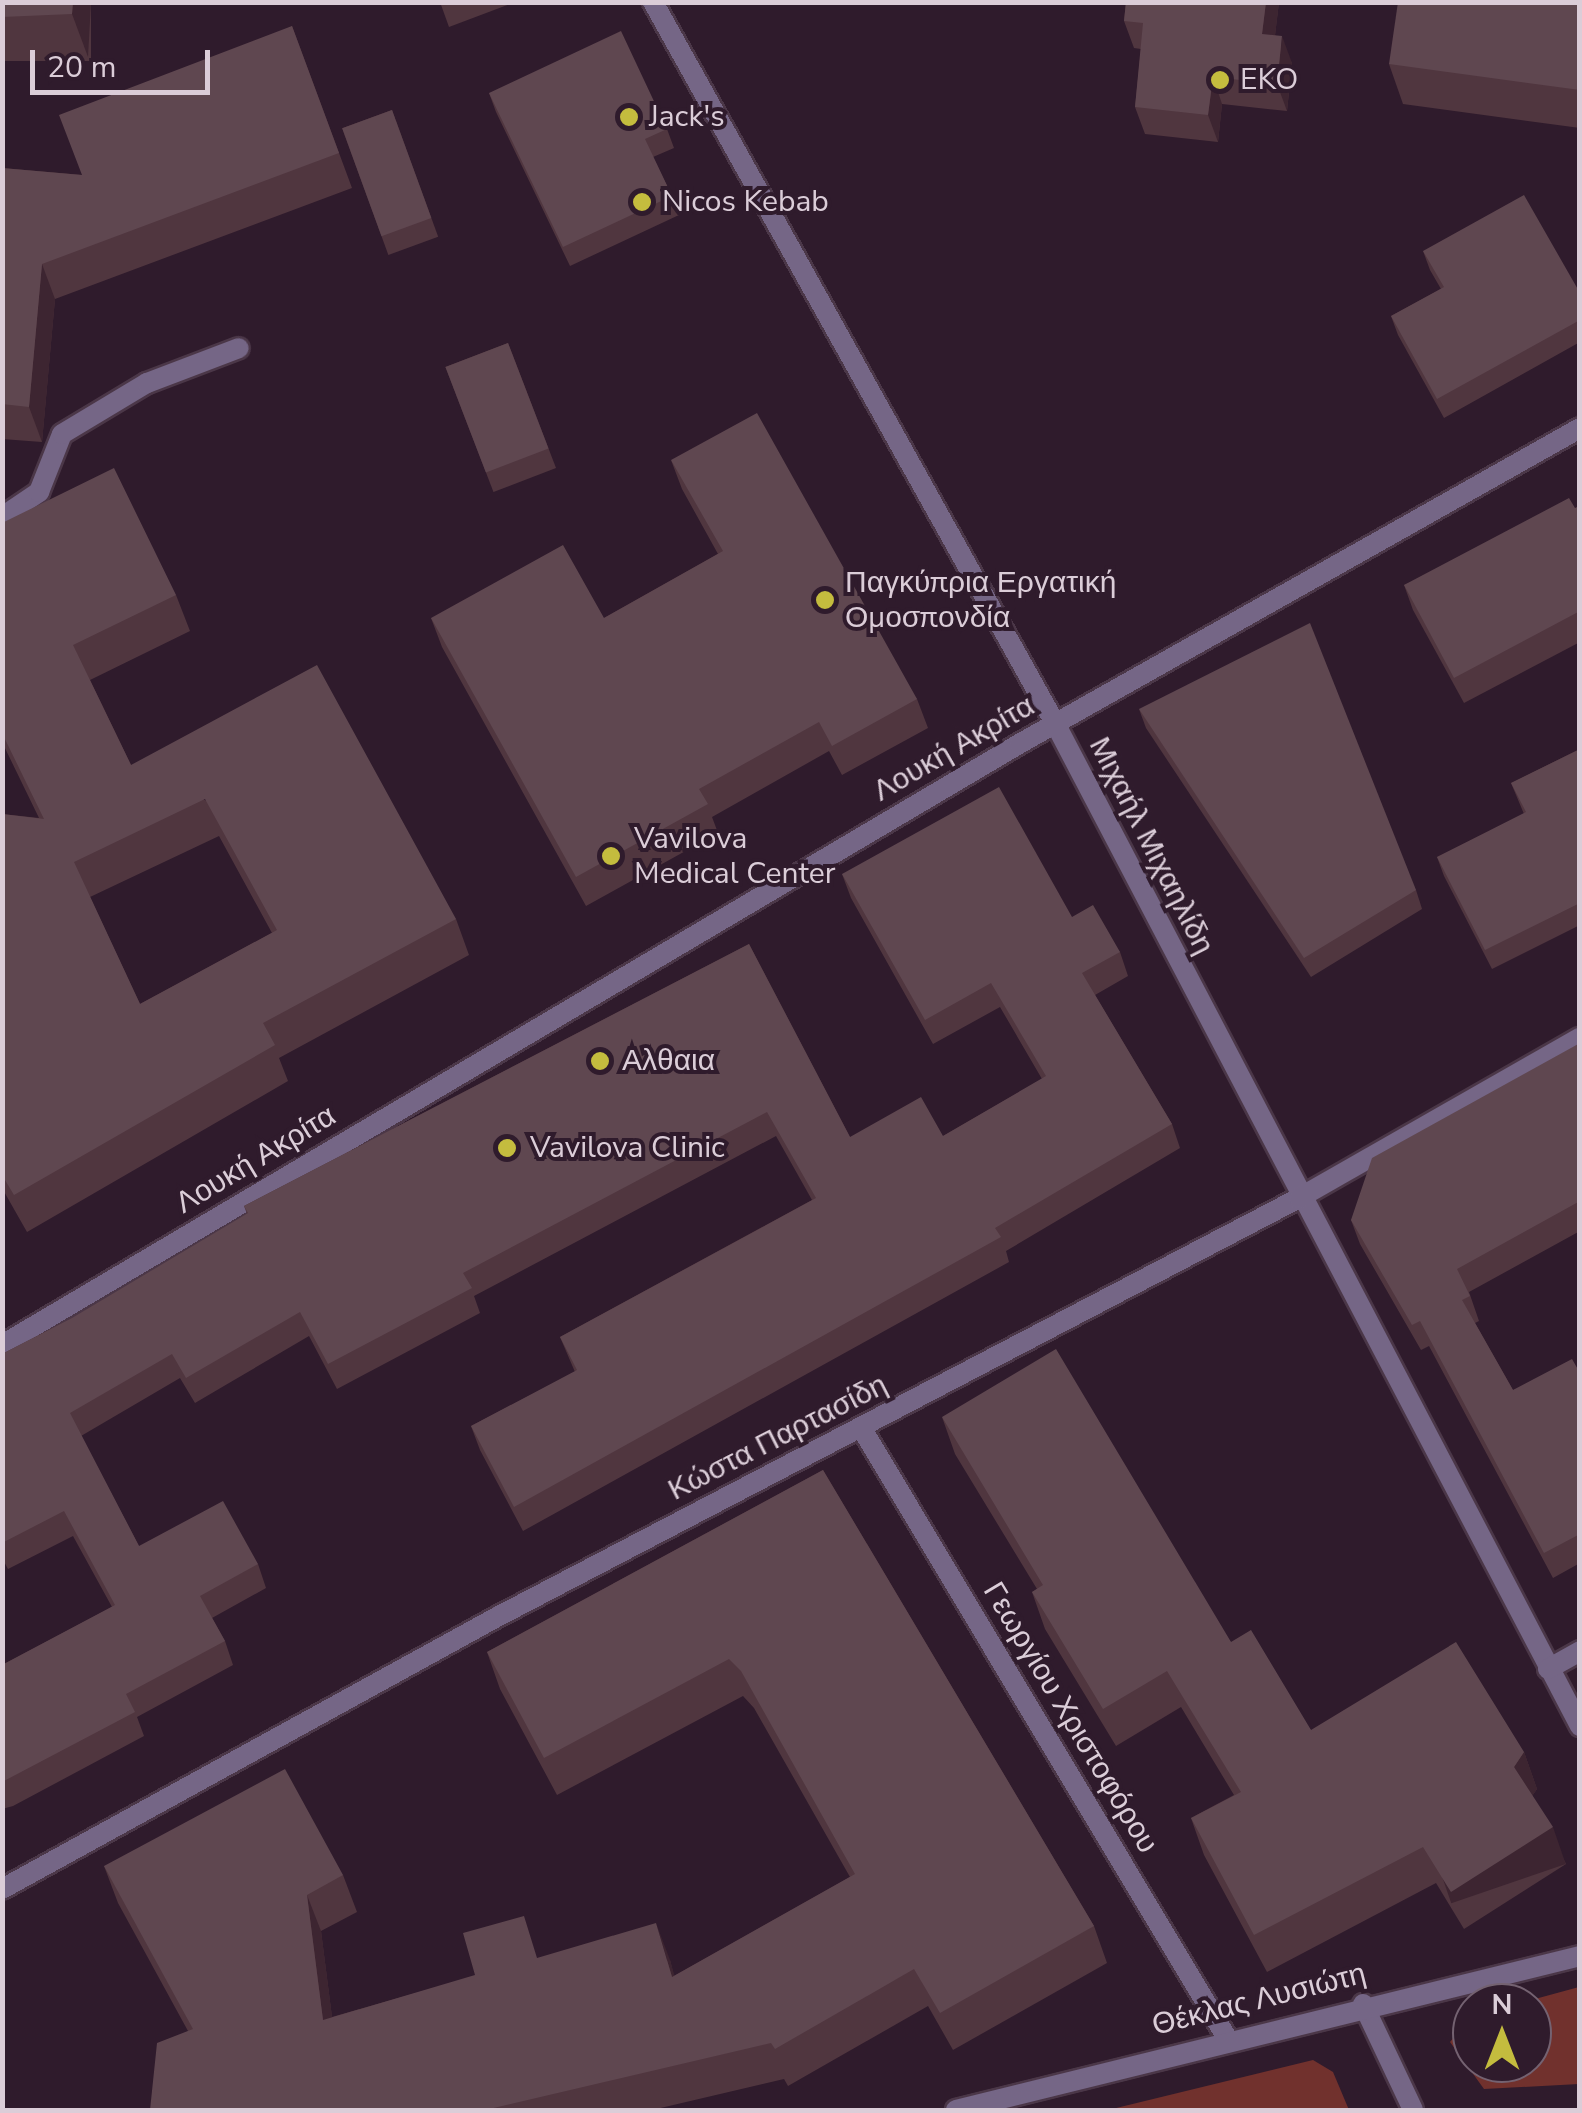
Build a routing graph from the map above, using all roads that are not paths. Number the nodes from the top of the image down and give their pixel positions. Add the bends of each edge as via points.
1 (653, 2) edge
2 (239, 348) dead end
3 (1580, 428) edge
4 (2, 518) edge
5 (1056, 725) junction
6 (1580, 1038) edge
7 (1299, 1198) junction
8 (2, 1345) edge
9 (862, 1428) junction
10 (1580, 1650) edge
11 (1548, 1669) junction
12 (1580, 1726) edge
13 (2, 1890) edge
14 (1580, 1956) edge
15 (1363, 2004) junction
16 (1226, 2038) junction
17 (956, 2110) edge
18 (1414, 2110) edge

1 - 5 street, Μιχαήλ Μιχαηλίδη
2 - 4 street via 147,383 62,434 39,492
3 - 5 street, Λουκή Ακρίτα
5 - 7 street, Μιχαήλ Μιχαηλίδη
5 - 8 street, Λουκή Ακρίτα
6 - 7 street, Κώστα Παρτασίδη
7 - 9 street, Κώστα Παρτασίδη
7 - 11 street, Μιχαήλ Μιχαηλίδη
9 - 13 street, Κώστα Παρτασίδη
9 - 16 street, Γεωργίου Χριστοφόρου
10 - 11 street
11 - 12 street, Μιχαήλ Μιχαηλίδη
14 - 15 street, Θέκλας Λυσιώτη
15 - 16 street, Θέκλας Λυσιώτη
15 - 18 street
16 - 17 street, Θέκλας Λυσιώτη

